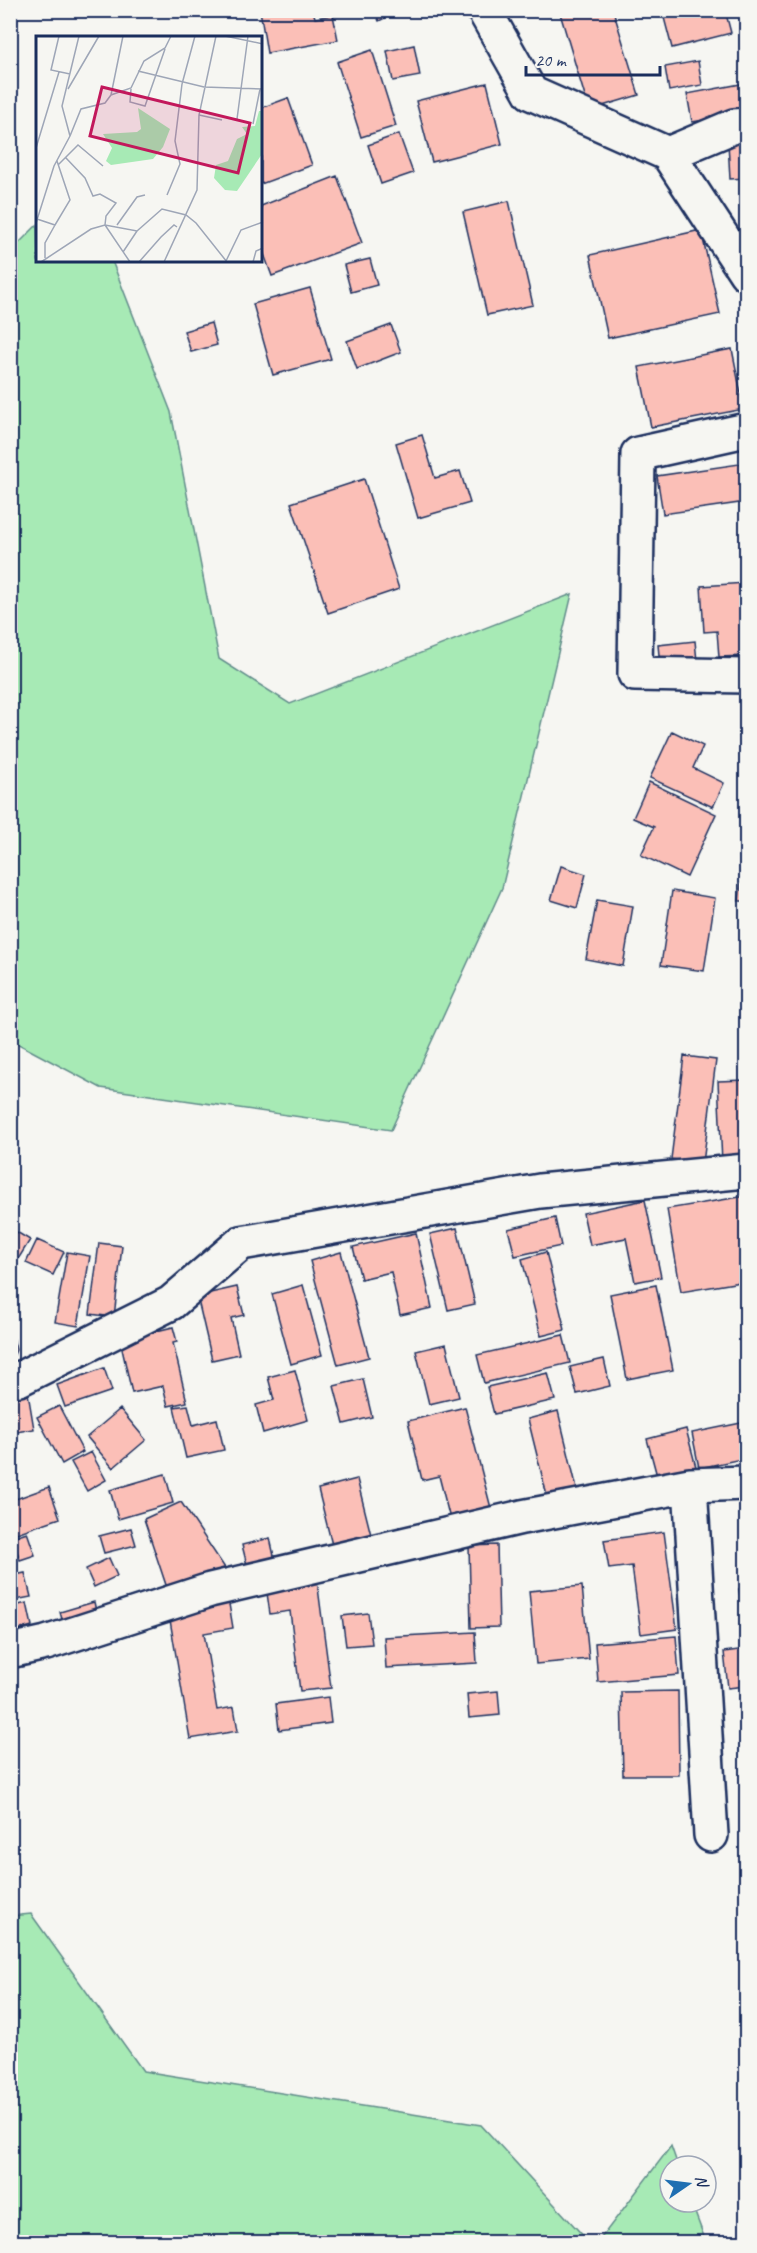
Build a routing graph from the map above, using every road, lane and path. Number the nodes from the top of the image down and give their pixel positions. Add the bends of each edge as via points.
1 (484, 10) edge
2 (747, 125) edge
3 (668, 154) junction
4 (747, 273) edge
5 (747, 430) edge
6 (747, 676) edge
7 (747, 1171) edge
8 (10, 1380) edge
9 (747, 1483) edge
10 (690, 1485) junction
11 (10, 1651) edge
12 (711, 1835) dead end

1 - 3 street via 531,93
2 - 3 street via 734,126
3 - 4 street
5 - 6 street via 638,454 635,674
7 - 8 street via 540,1191 241,1244 171,1304
9 - 10 street
10 - 11 street via 522,1517 210,1590
10 - 12 street

